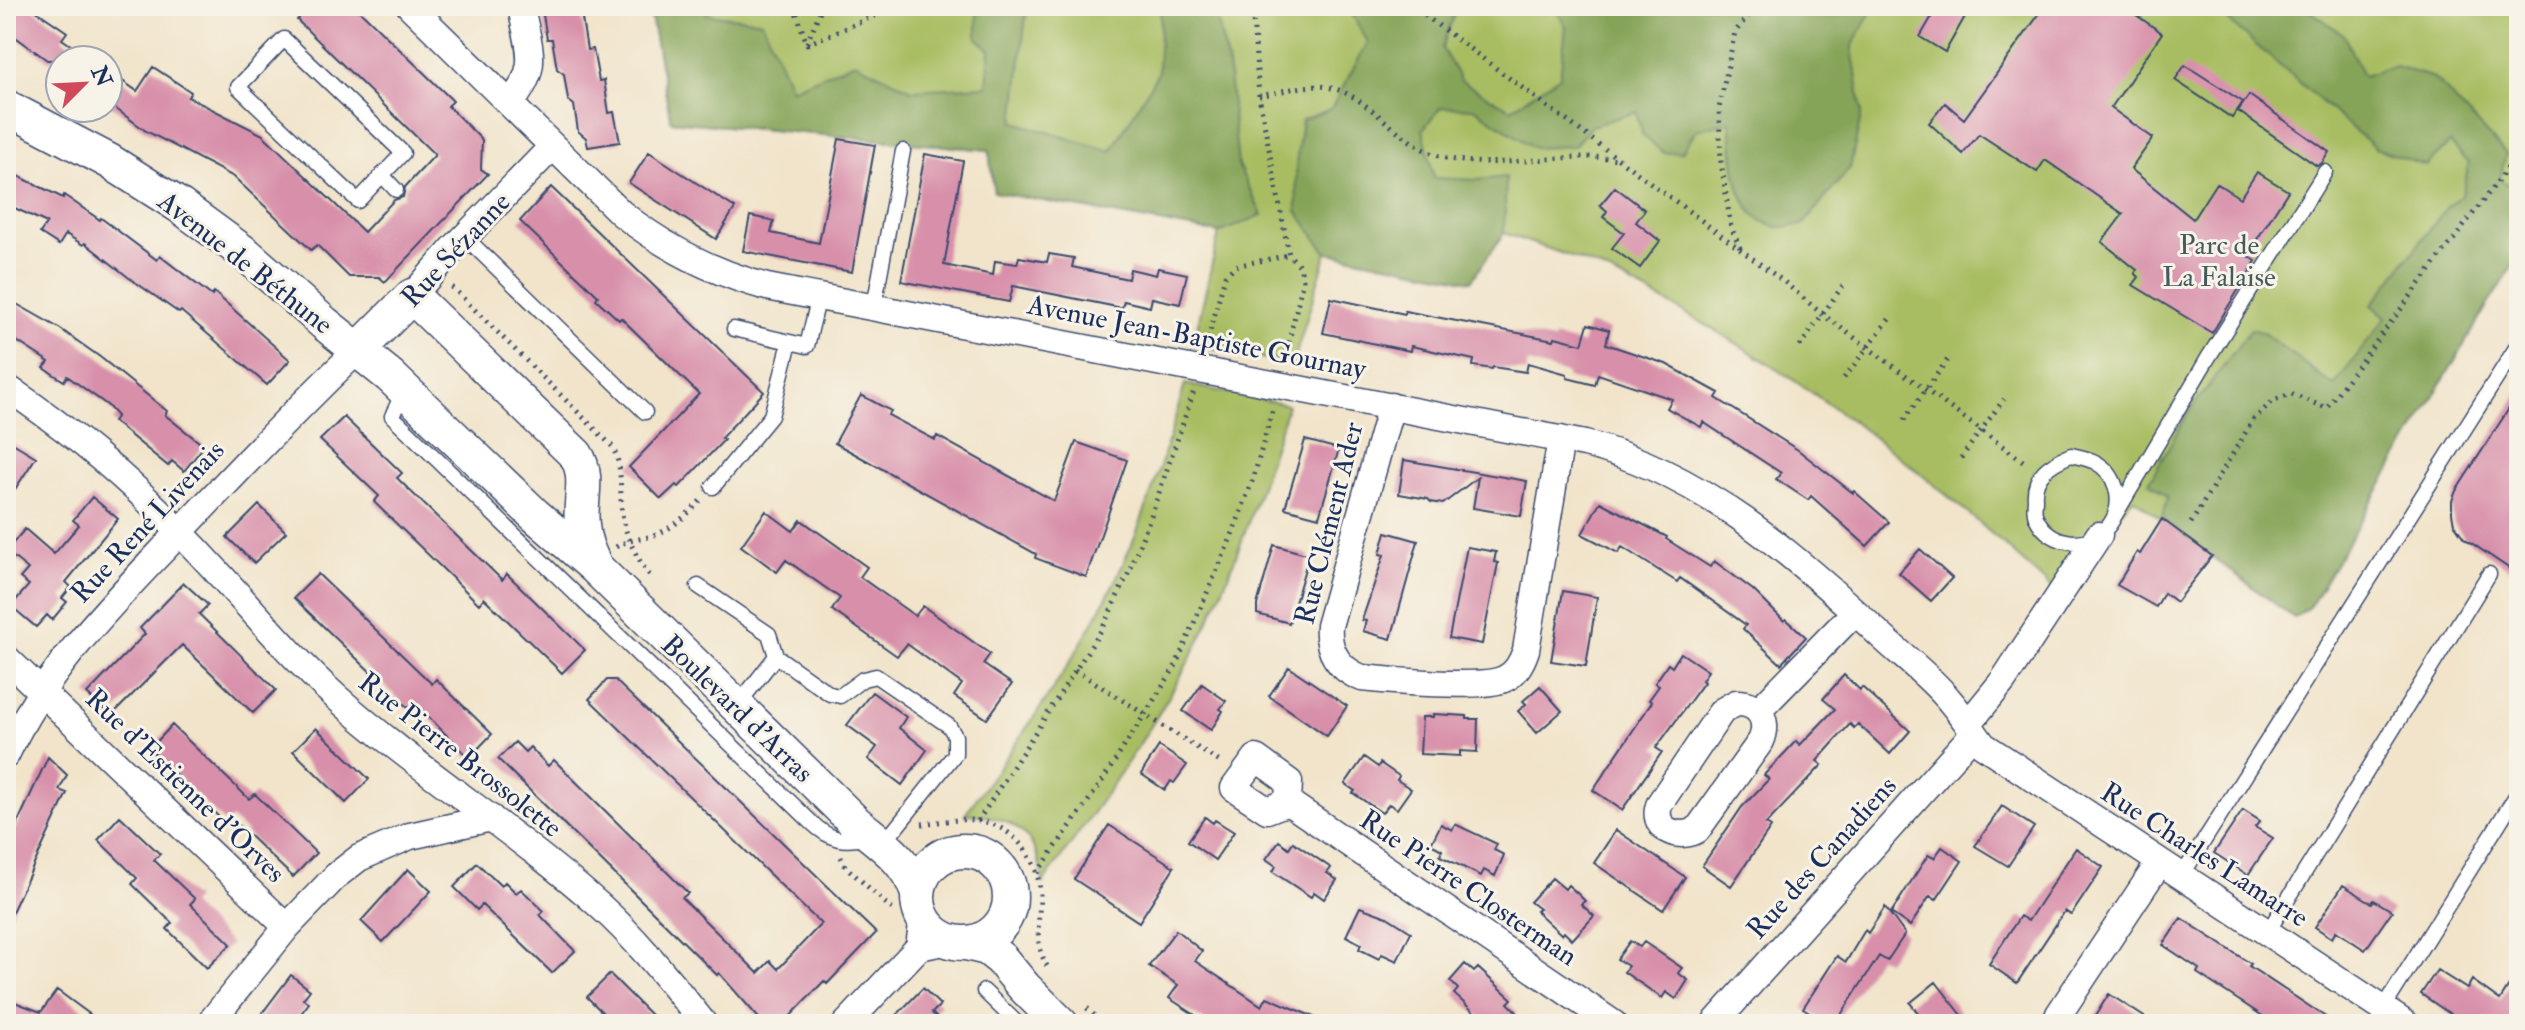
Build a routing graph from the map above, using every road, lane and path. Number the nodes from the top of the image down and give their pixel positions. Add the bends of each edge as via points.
1 (410, 6) edge
2 (521, 6) edge
3 (794, 6) edge
4 (822, 6) edge
5 (899, 6) edge
6 (1252, 6) edge
7 (1412, 6) edge
8 (1756, 6) edge
9 (2501, 6) edge
10 (2519, 20) edge
11 (807, 44) junction
12 (1259, 96) junction
13 (510, 104) junction
14 (6, 107) edge
15 (552, 147) junction
16 (903, 151) dead end
17 (2519, 153) edge
18 (1618, 159) junction
19 (2325, 172) dead end
20 (382, 175) junction
21 (396, 190) dead end
22 (453, 241) junction
23 (1740, 249) junction
24 (1289, 255) junction
25 (1844, 284) dead end
26 (412, 296) junction
27 (819, 296) junction
28 (874, 306) junction
29 (1822, 314) junction
30 (1890, 318) dead end
31 (734, 329) dead end
32 (790, 342) junction
33 (2519, 343) edge
34 (1800, 346) dead end
35 (1868, 347) junction
36 (358, 350) junction
37 (1948, 359) dead end
38 (1200, 371) junction
39 (1844, 378) dead end
40 (1279, 386) junction
41 (6, 387) edge
42 (1925, 389) junction
43 (404, 390) junction
44 (2004, 399) dead end
45 (1391, 406) junction
46 (645, 412) dead end
47 (1904, 420) dead end
48 (1981, 430) junction
49 (1561, 439) junction
50 (1961, 458) dead end
51 (2040, 474) junction
52 (713, 487) joint
53 (583, 490) junction
54 (535, 515) junction
55 (2191, 523) dead end
56 (2106, 526) junction
57 (180, 532) junction
58 (596, 568) junction
59 (2489, 574) dead end
60 (698, 586) dead end
61 (1855, 612) junction
62 (776, 656) junction
63 (6, 658) edge
64 (1075, 670) junction
65 (40, 690) junction
66 (737, 707) junction
67 (1759, 710) junction
68 (1145, 716) junction
69 (1971, 728) junction
70 (6, 755) edge
71 (1243, 776) joint
72 (2519, 791) edge
73 (491, 818) junction
74 (978, 821) dead end
75 (832, 838) junction
76 (878, 839) junction
77 (954, 853) junction
78 (2170, 870) junction
79 (1037, 873) dead end
80 (1010, 901) junction
81 (287, 927) junction
82 (929, 927) junction
83 (2267, 933) junction
84 (1038, 940) dead end
85 (1029, 941) dead end
86 (984, 991) dead end
87 (2383, 1009) junction
88 (1027, 1012) edge
89 (209, 1024) edge
90 (704, 1024) edge
91 (846, 1024) edge
92 (1061, 1024) edge
93 (1614, 1024) edge
94 (1714, 1024) edge
95 (2055, 1024) edge
96 (2406, 1024) edge

1 - 13 street, Avenue Jean-Baptiste Gournay
2 - 13 street via 530,73
3 - 11 path
4 - 11 path
5 - 11 path
6 - 12 path
7 - 18 path
8 - 23 path via 1735,32 1719,108 1721,162 1731,227
9 - 10 path
12 - 18 path via 1313,86 1333,88 1414,145 1469,163 1583,155
12 - 24 path
13 - 15 street, Avenue Jean-Baptiste Gournay
14 - 36 street, Avenue de Béthune via 109,161 189,212
15 - 22 street, Rue Sézanne
15 - 27 street, Avenue Jean-Baptiste Gournay via 621,213 658,239 736,277
16 - 28 lane
17 - 55 path via 2326,408 2291,394 2274,400 2253,420
18 - 23 path
19 - 56 lane
20 - 20 lane via 403,153 284,39 238,87 358,201
20 - 21 lane
22 - 26 street, Rue Sézanne
22 - 46 lane
23 - 29 path
24 - 38 path via 1235,266 1225,276
24 - 40 path via 1300,266 1303,280
25 - 29 path
26 - 36 street, Rue Sézanne
26 - 53 street via 576,455 584,470
27 - 28 street, Avenue Jean-Baptiste Gournay
27 - 32 lane via 807,346
28 - 38 street, Avenue Jean-Baptiste Gournay
29 - 34 path
29 - 35 path
30 - 35 path
31 - 32 lane
32 - 52 lane via 771,416
33 - 78 lane
35 - 39 path
35 - 42 path
36 - 43 street, Avenue de Béthune
36 - 57 street, Rue René Livenais
37 - 42 path
38 - 40 street, Avenue Jean-Baptiste Gournay
38 - 64 path via 1128,574
40 - 45 street, Avenue Jean-Baptiste Gournay
40 - 68 path via 1233,533 1175,667
41 - 57 street, Rue Pierre Brossolette via 97,454
42 - 47 path
42 - 48 path
43 - 54 street, Avenue de Béthune
43 - 75 lane via 392,416
44 - 48 path
45 - 49 street, Avenue Jean-Baptiste Gournay
45 - 49 street, Rue Clément Ader via 1329,626 1337,661 1362,678 1480,684 1504,679 1517,669 1526,650
48 - 50 path
48 - 51 path
49 - 61 street, Avenue Jean-Baptiste Gournay via 1618,453 1701,494 1819,578
51 - 56 lane via 2033,508 2045,530 2075,543
51 - 56 lane via 2071,455 2095,462 2114,481 2118,499
52 - 58 path via 685,518 653,536 624,542
53 - 54 street via 560,515
53 - 58 street via 582,531
54 - 58 street, Boulevard d'Arras
56 - 69 street, Rue des Canadiens
57 - 65 street, Rue René Livenais
57 - 73 street, Rue Pierre Brossolette via 326,687
58 - 66 street, Boulevard d'Arras
59 - 83 lane
60 - 62 lane via 769,634
61 - 67 street
61 - 69 street, Avenue Jean-Baptiste Gournay via 1949,699
62 - 66 lane
62 - 76 lane via 835,697 869,676 883,678 949,726 955,736 955,754
63 - 65 street, Rue d'Estienne d'Orves
64 - 68 path
64 - 74 path
65 - 70 street, Rue René Livenais
65 - 81 street, Rue d'Estienne d'Orves
66 - 76 street, Boulevard d'Arras
67 - 67 street via 1745,703 1722,711 1660,803 1658,817 1667,831 1690,834 1702,824 1761,741 1765,726
68 - 71 path
68 - 79 path
69 - 78 street, Rue Charles Lamarre via 1983,745
69 - 94 street, Rue des Canadiens
71 - 93 street, Rue Pierre Closterman via 1256,758 1289,782 1288,802
72 - 87 lane
73 - 81 street via 419,833 371,851 337,875
73 - 90 street, Rue Pierre Brossolette via 601,907
75 - 76 lane
75 - 82 path via 845,866 892,909
76 - 77 street, Boulevard d'Arras via 911,851
76 - 82 street, Boulevard d'Arras via 908,871
77 - 80 street via 978,854 994,863 1007,883
77 - 82 street via 927,870
78 - 83 street, Rue Charles Lamarre
78 - 95 street
80 - 82 street via 1005,918 984,939
80 - 88 street
81 - 89 street
82 - 88 street via 993,952
82 - 91 street
83 - 87 street, Rue Charles Lamarre
84 - 85 path
86 - 88 lane
87 - 96 street, Rue Charles Lamarre
88 - 92 street

